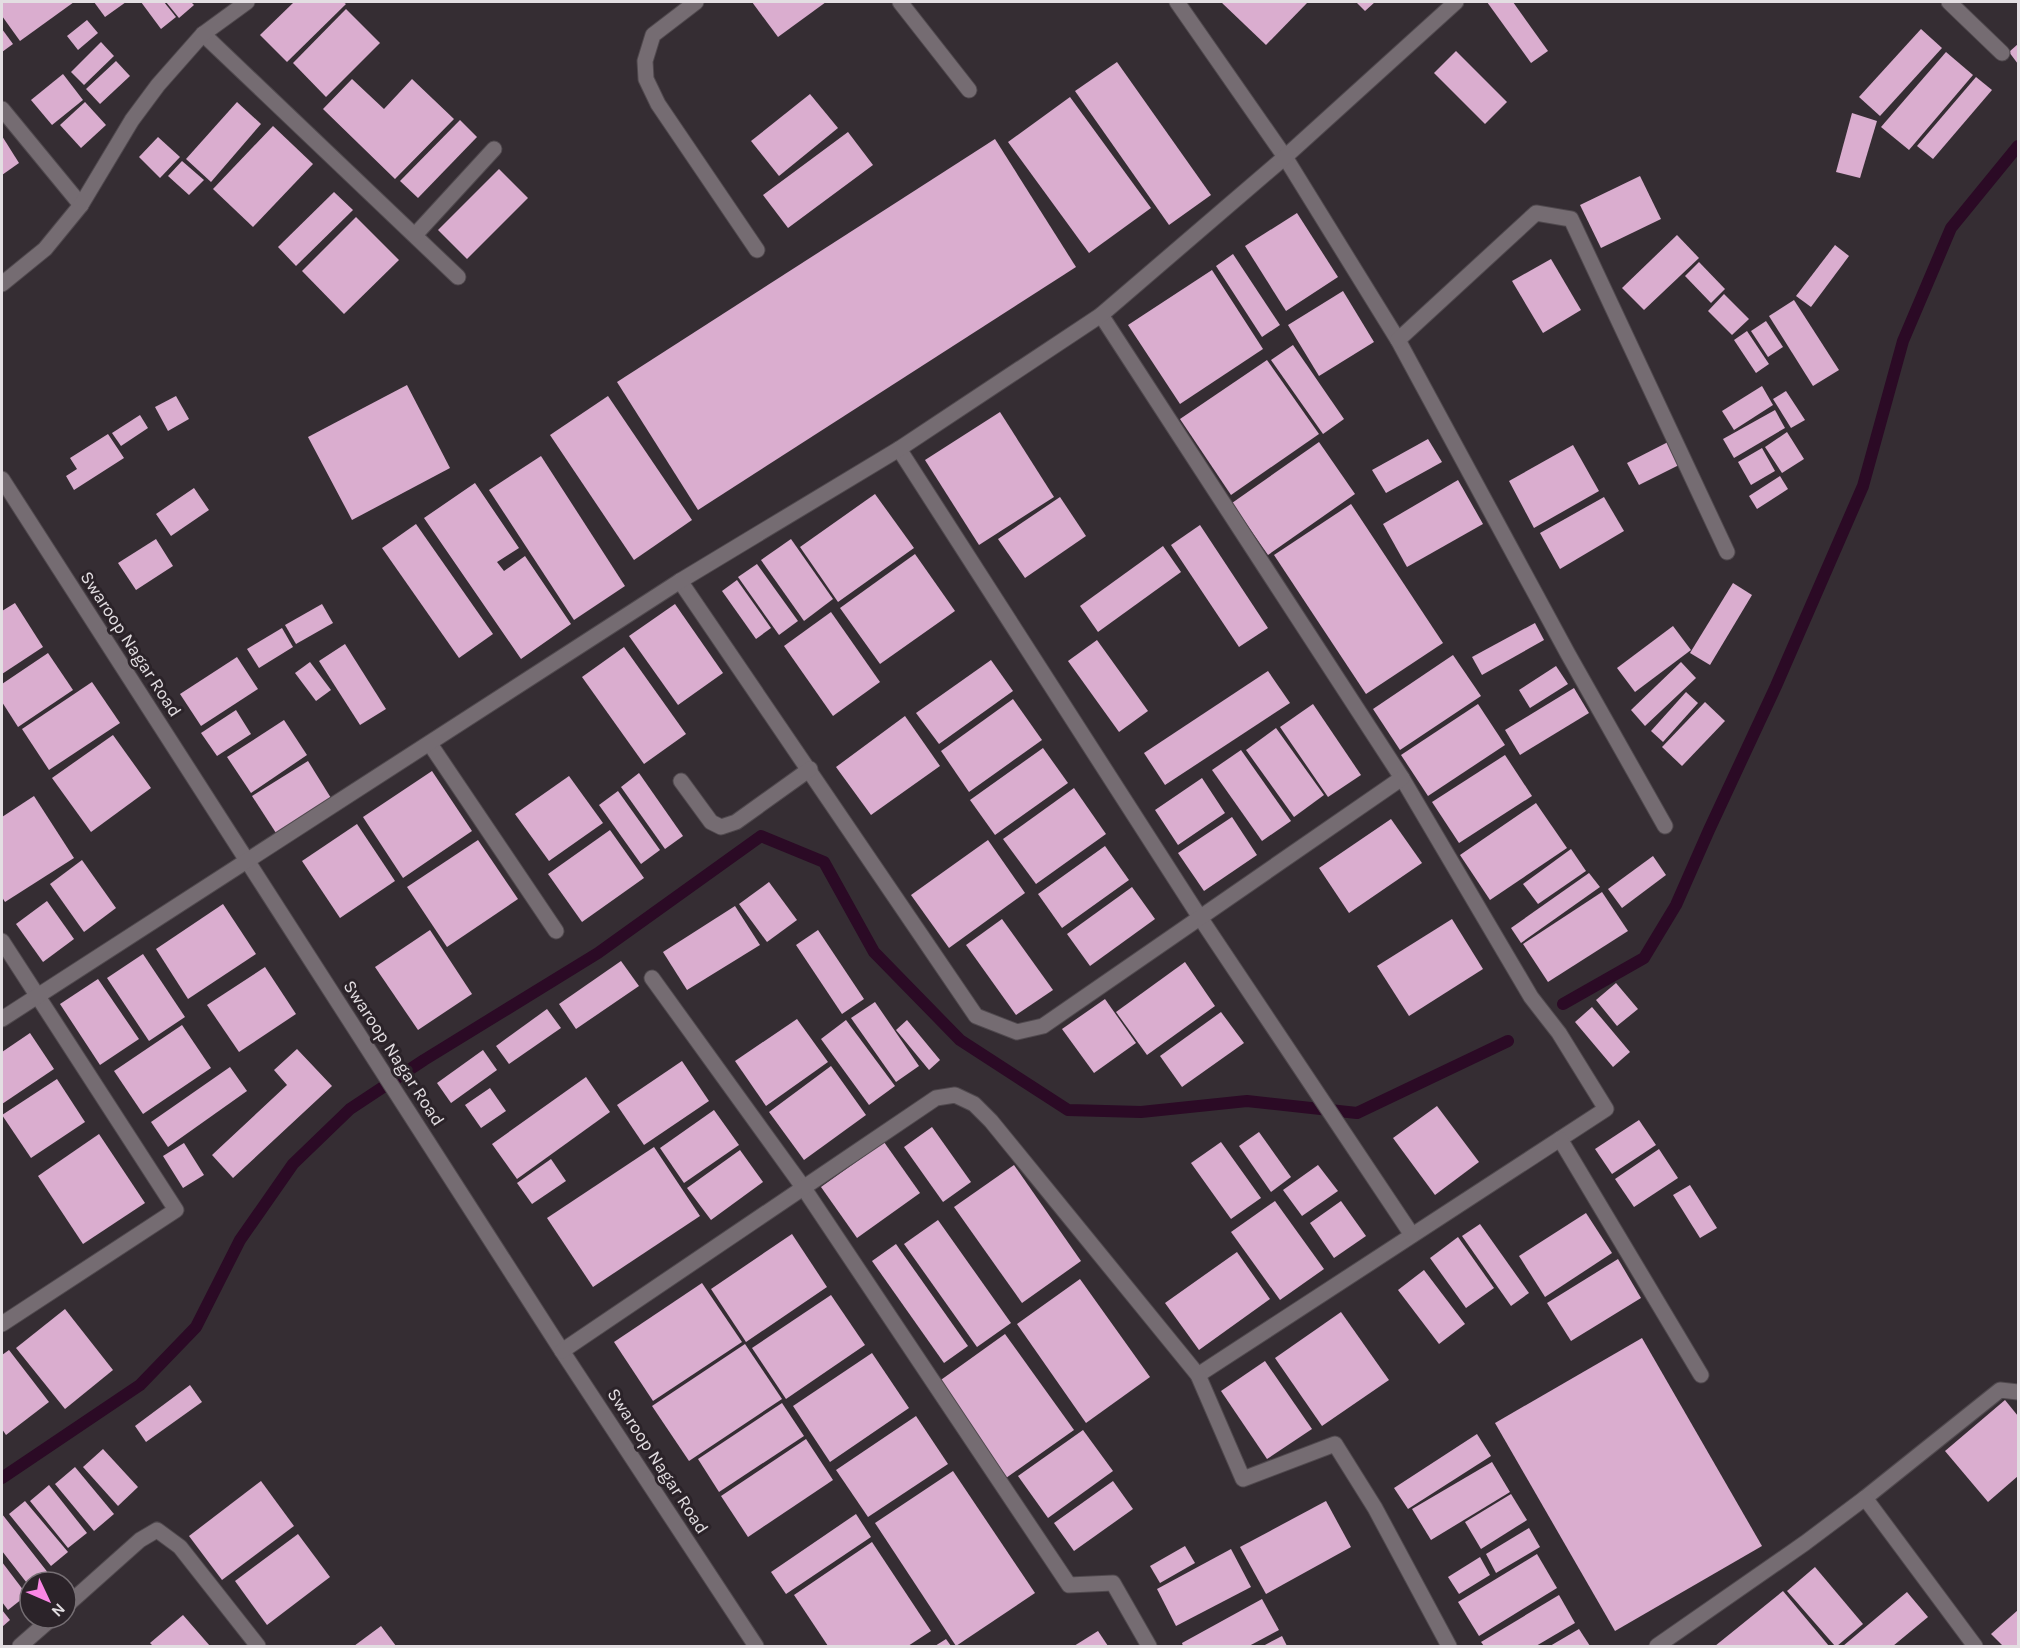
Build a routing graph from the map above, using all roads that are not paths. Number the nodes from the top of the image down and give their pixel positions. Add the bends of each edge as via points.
1 (247, 2) edge
2 (696, 2) edge
3 (900, 2) edge
4 (1177, 2) edge
5 (1456, 2) edge
6 (1949, 2) edge
7 (203, 34) junction
8 (2002, 53) dead end
9 (969, 90) dead end
10 (2, 109) edge
11 (494, 148) dead end
12 (1285, 158) junction
13 (81, 205) junction
14 (415, 235) junction
15 (757, 250) dead end
16 (458, 277) dead end
17 (2, 284) edge
18 (1101, 315) junction
19 (1398, 340) junction
20 (899, 449) junction
21 (2, 479) edge
22 (1727, 552) dead end
23 (680, 581) junction
24 (430, 744) junction
25 (810, 769) junction
26 (1402, 778) junction
27 (681, 781) dead end
28 (1665, 826) dead end
29 (247, 861) junction
30 (1199, 916) junction
31 (556, 931) dead end
32 (2, 941) edge
33 (652, 978) dead end
34 (38, 996) junction
35 (2, 1019) edge
36 (1560, 1139) junction
37 (803, 1187) junction
38 (1412, 1235) junction
39 (2, 1324) edge
40 (562, 1351) junction
41 (1198, 1375) junction
42 (1701, 1375) dead end
43 (2019, 1392) edge
44 (1865, 1498) junction
45 (78, 1595) edge
46 (39, 1630) edge
47 (1677, 1642) edge
48 (20, 1647) edge
49 (258, 1647) edge
50 (756, 1647) edge
51 (1149, 1647) edge
52 (1449, 1647) edge
53 (1657, 1647) edge
54 (1975, 1647) edge

1 - 7 street
2 - 15 street via 654,35 645,61 646,79 658,104
3 - 9 street
4 - 12 street
5 - 12 street
6 - 8 street
7 - 13 street via 132,120
7 - 14 street
10 - 13 street
11 - 14 street
12 - 18 street
12 - 19 street
13 - 17 street via 45,249
14 - 16 street
18 - 20 street
18 - 26 street
19 - 22 street via 1536,213 1571,219
19 - 28 street
20 - 23 street
20 - 30 street
21 - 29 street, Swaroop Nagar Road
23 - 24 street
23 - 25 street
24 - 29 street
24 - 31 street
25 - 27 street via 736,822 721,827 711,822
25 - 30 street via 976,1016 995,1024 1017,1032 1043,1026
26 - 30 street
26 - 36 street via 1531,997 1559,1033 1606,1109
29 - 34 street
29 - 40 street, Swaroop Nagar Road
30 - 38 street
32 - 34 street
33 - 37 street
34 - 35 street
34 - 39 street via 176,1210
36 - 38 street
36 - 42 street
37 - 40 street
37 - 41 street via 936,1098 955,1095 974,1104
37 - 51 street via 1069,1585 1113,1583
38 - 41 street
40 - 50 street, Swaroop Nagar Road
41 - 52 street via 1244,1479 1335,1444 1375,1508
43 - 44 street via 2000,1390
44 - 47 street
44 - 54 street
45 - 49 street via 140,1540 157,1530 180,1547
46 - 48 street
47 - 53 street

